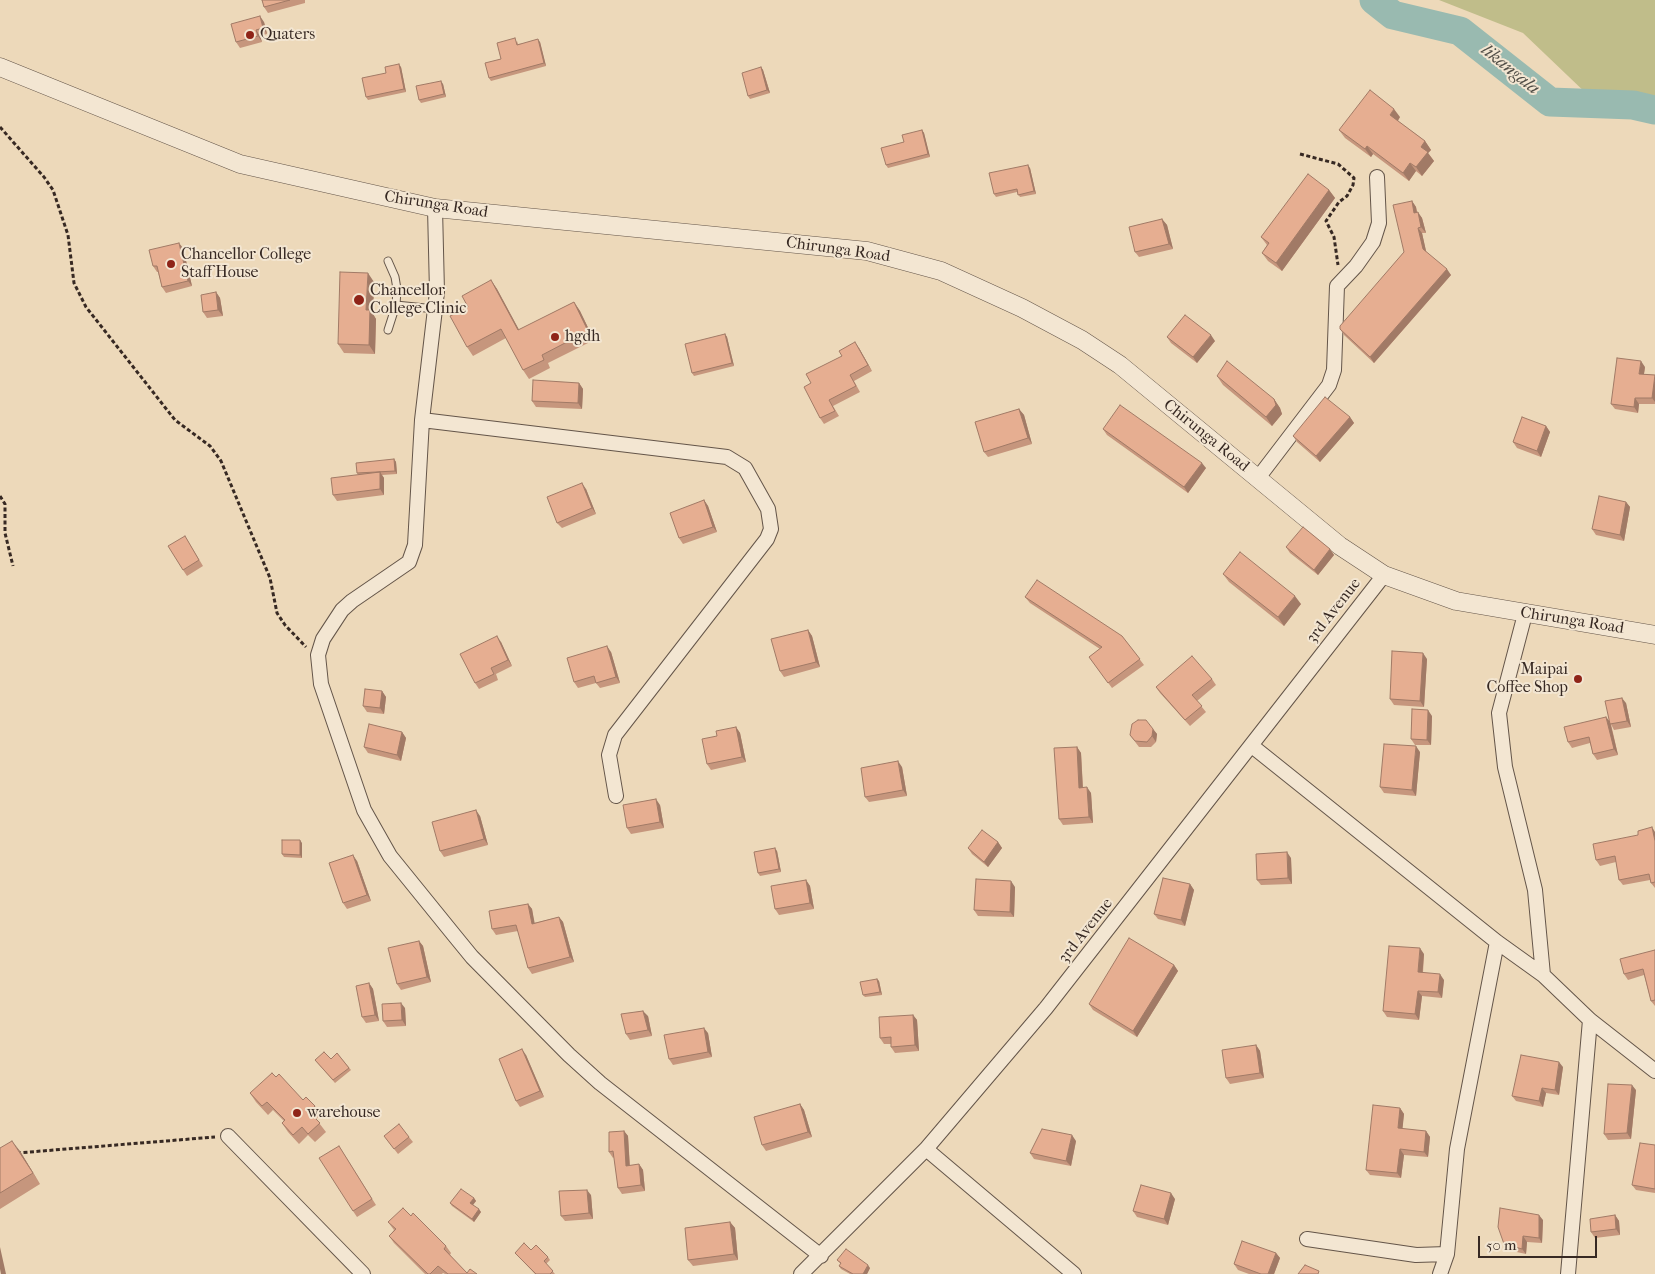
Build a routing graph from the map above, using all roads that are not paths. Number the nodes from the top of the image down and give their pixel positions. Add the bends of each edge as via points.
1 (0, 67) edge
2 (1377, 177) dead end
3 (435, 208) junction
4 (388, 261) dead end
5 (396, 305) junction
6 (436, 309) junction
7 (388, 330) dead end
8 (422, 420) junction
9 (1258, 478) junction
10 (1384, 575) junction
11 (1525, 614) junction
12 (1655, 635) edge
13 (1252, 746) junction
14 (616, 796) dead end
15 (1497, 942) junction
16 (1543, 976) junction
17 (1590, 1020) junction
18 (1655, 1071) edge
19 (228, 1136) road end
20 (926, 1149) junction
21 (1308, 1239) dead end
22 (1447, 1254) junction
23 (821, 1256) junction
24 (363, 1274) edge
25 (801, 1274) edge
26 (1074, 1274) edge
27 (1440, 1274) edge
28 (1568, 1274) edge

1 - 3 street, Chirunga Road via 240,164
2 - 9 street via 1379,223 1373,242 1337,286 1334,370 1329,385
3 - 6 street
3 - 9 street, Chirunga Road via 867,251 941,271 1022,308 1113,360
4 - 5 lane via 396,278
5 - 6 lane
5 - 7 lane
6 - 8 street
8 - 14 street via 727,457 745,468 768,508 771,529 766,539 615,735 609,755
8 - 23 street via 415,545 409,562 342,610 322,639 318,655 321,684 367,815 390,856 472,957 588,1073
9 - 10 street, Chirunga Road via 1340,546
10 - 11 street, Chirunga Road via 1456,601
10 - 13 street, 3rd Avenue
11 - 12 street, Chirunga Road
11 - 16 street via 1499,713 1505,767 1535,890
13 - 15 street
13 - 20 street, 3rd Avenue via 1071,978
15 - 16 street
15 - 22 street via 1457,1149
16 - 17 street
17 - 18 street
17 - 28 street
19 - 24 street
20 - 23 street, 3rd Avenue
20 - 26 street
21 - 22 street via 1416,1255
22 - 27 street
23 - 25 street, 3rd Avenue

